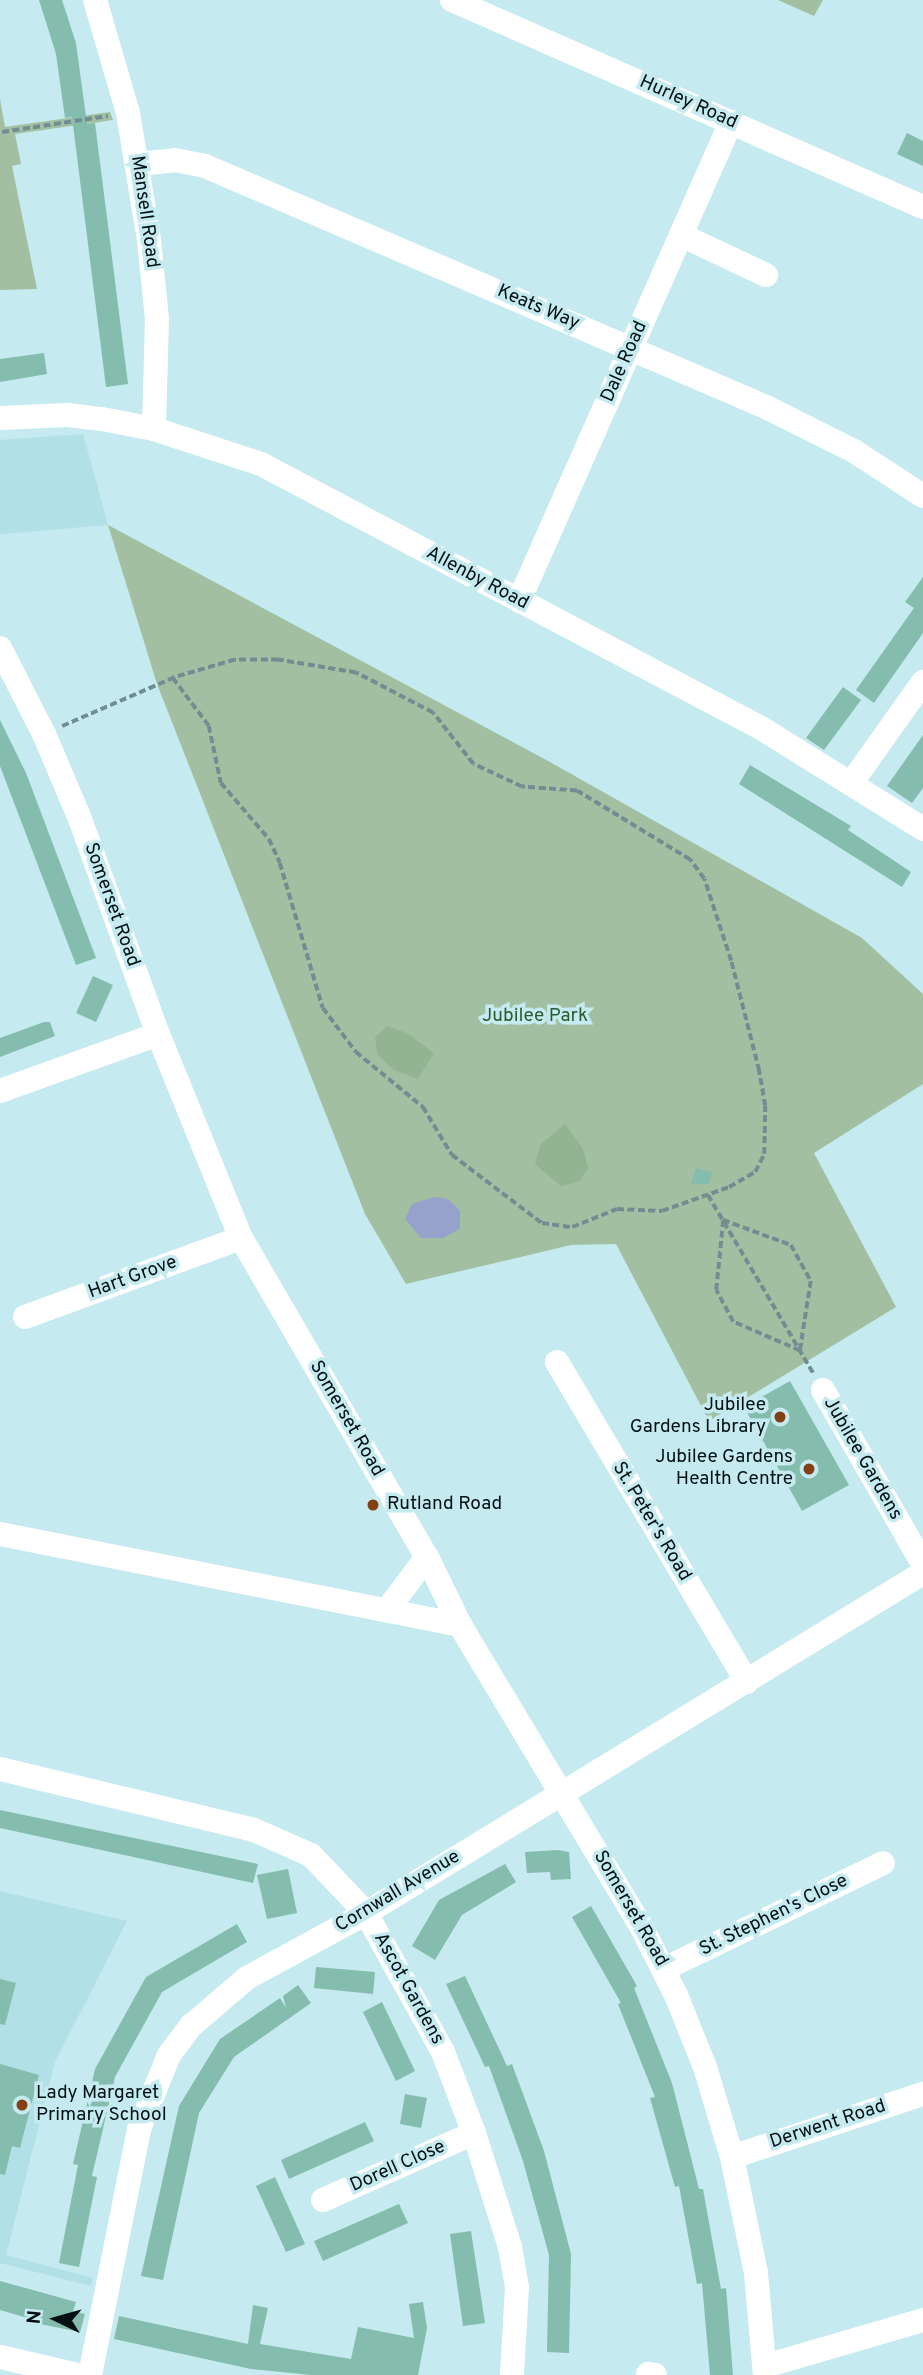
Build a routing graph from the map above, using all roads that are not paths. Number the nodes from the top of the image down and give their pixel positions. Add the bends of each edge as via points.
1 (95, 0) edge
2 (452, 0) edge
3 (731, 122) junction
4 (139, 164) junction
5 (923, 207) edge
6 (681, 235) junction
7 (766, 275) dead end
8 (631, 348) junction
9 (0, 418) edge
10 (154, 429) junction
11 (923, 496) edge
12 (519, 601) junction
13 (0, 648) edge
14 (923, 682) edge
15 (852, 782) junction
16 (923, 829) edge
17 (158, 1034) junction
18 (0, 1091) edge
19 (241, 1238) junction
20 (24, 1317) dead end
21 (557, 1362) dead end
22 (822, 1390) road end
23 (0, 1534) edge
24 (427, 1557) junction
25 (923, 1564) edge
26 (923, 1573) edge
27 (388, 1609) junction
28 (460, 1625) junction
29 (747, 1682) junction
30 (0, 1769) edge
31 (560, 1791) junction
32 (883, 1863) dead end
33 (366, 1913) junction
34 (664, 1969) junction
35 (923, 2094) edge
36 (474, 2133) junction
37 (732, 2157) junction
38 (323, 2200) dead end
39 (923, 2320) edge
40 (0, 2357) edge
41 (765, 2370) edge
42 (78, 2375) edge
43 (90, 2375) edge
44 (512, 2375) edge

1 - 4 street, Mansell Road
2 - 3 street, Hurley Road
3 - 5 street, Hurley Road
3 - 6 street, Dale Road
4 - 8 street, Keats Way via 175,160 205,166
4 - 10 street, Mansell Road via 157,319
6 - 7 street
6 - 8 street, Dale Road
8 - 11 street, Keats Way via 844,446
8 - 12 street, Dale Road
9 - 10 street, Allenby Road via 68,415
10 - 12 street, Allenby Road via 261,464
12 - 15 street, Allenby Road via 761,728
13 - 17 street, Somerset Road via 44,734
14 - 15 street
15 - 16 street, Allenby Road
17 - 18 street
17 - 19 street, Somerset Road
19 - 20 street, Hart Grove
19 - 24 street, Somerset Road
21 - 29 street, St. Peter's Road
22 - 25 street, Jubilee Gardens
23 - 27 street
24 - 27 street
24 - 28 street, Somerset Road
26 - 29 street, Cornwall Avenue
27 - 28 street
28 - 31 street, Somerset Road
29 - 31 street, Cornwall Avenue
30 - 33 street, Ascot Gardens via 254,1830 311,1855
31 - 33 street, Cornwall Avenue
31 - 34 street, Somerset Road
32 - 34 street, St. Stephen's Close
33 - 36 street, Ascot Gardens via 443,2052
33 - 43 street, Cornwall Avenue via 247,1978 192,2025 169,2055 139,2129
34 - 37 street, Somerset Road via 705,2067
35 - 37 street, Derwent Road
36 - 38 street, Dorell Close
36 - 44 street, Ascot Gardens via 510,2248 517,2287
37 - 41 street, Somerset Road via 756,2273
39 - 41 street
40 - 42 street

